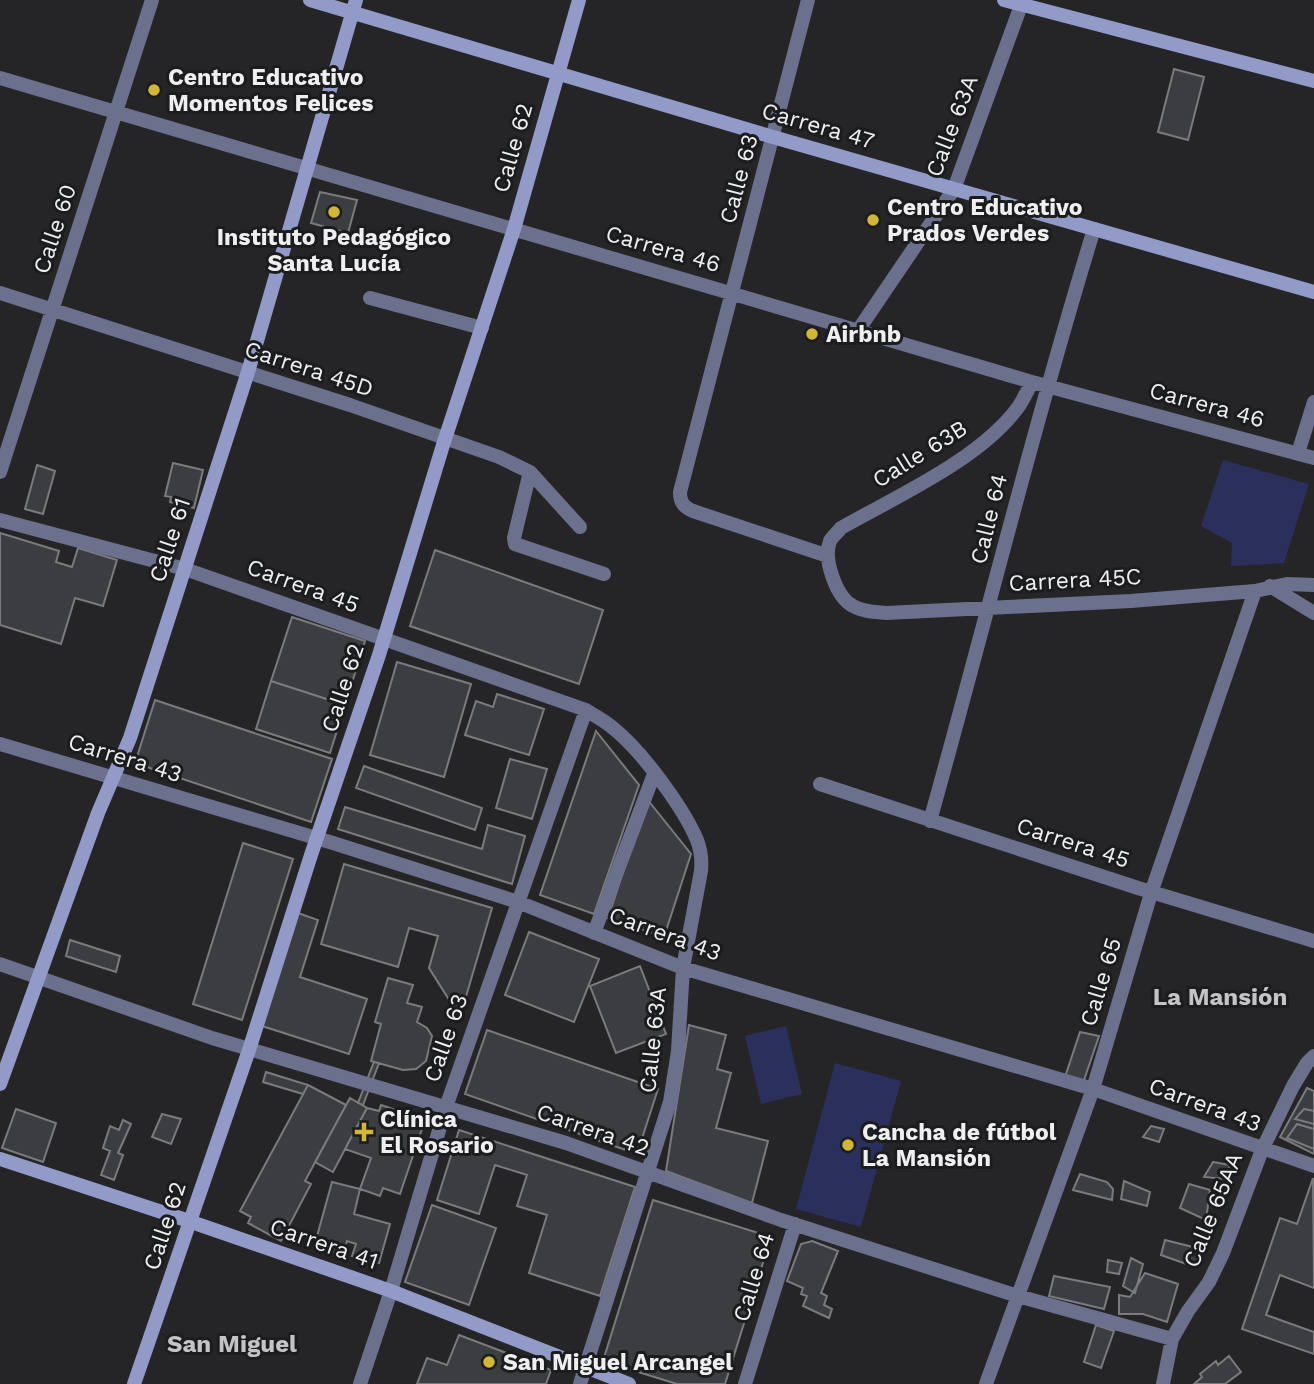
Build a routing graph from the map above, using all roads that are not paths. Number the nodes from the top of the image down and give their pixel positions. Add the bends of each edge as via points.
1 (152, 0) edge
2 (310, 0) edge
3 (579, 0) edge
4 (807, 0) edge
5 (1004, 0) edge
6 (1022, 2) edge
7 (354, 6) edge
8 (558, 73) junction
9 (0, 78) edge
10 (1314, 81) edge
11 (116, 112) junction
12 (773, 137) junction
13 (308, 169) junction
14 (954, 189) junction
15 (514, 229) junction
16 (1094, 229) junction
17 (1314, 292) edge
18 (0, 293) edge
19 (732, 293) junction
20 (370, 298) dead end
21 (53, 310) junction
22 (482, 328) junction
23 (859, 329) junction
24 (248, 372) junction
25 (1032, 382) junction
26 (1047, 386) junction
27 (1314, 402) edge
28 (445, 438) junction
29 (1298, 453) junction
30 (1314, 458) edge
31 (0, 472) edge
32 (530, 472) junction
33 (0, 520) edge
34 (580, 527) dead end
35 (828, 556) junction
36 (185, 569) junction
37 (604, 574) dead end
38 (1314, 585) edge
39 (1270, 586) junction
40 (1255, 591) junction
41 (990, 608) junction
42 (1314, 613) edge
43 (383, 640) junction
44 (586, 710) junction
45 (0, 744) edge
46 (654, 774) junction
47 (112, 778) junction
48 (820, 784) dead end
49 (930, 821) junction
50 (316, 839) junction
51 (1152, 890) junction
52 (518, 902) junction
53 (594, 933) junction
54 (1314, 942) edge
55 (0, 964) edge
56 (683, 968) junction
57 (37, 978) junction
58 (249, 1050) junction
59 (1314, 1056) edge
60 (0, 1084) edge
61 (1093, 1089) junction
62 (446, 1107) junction
63 (1262, 1149) junction
64 (0, 1159) edge
65 (1314, 1166) edge
66 (648, 1172) junction
67 (190, 1221) junction
68 (795, 1224) junction
69 (391, 1291) junction
70 (1018, 1296) junction
71 (1172, 1339) junction
72 (586, 1367) junction
73 (134, 1384) edge
74 (360, 1384) edge
75 (580, 1384) edge
76 (629, 1384) edge
77 (745, 1384) edge
78 (986, 1384) edge
79 (1163, 1384) edge

1 - 11 street, Calle 60
2 - 7 main road, Carrera 47
3 - 8 main road, Calle 62
4 - 12 street, Calle 63
5 - 6 main road
6 - 10 main road
6 - 14 street, Calle 63A
7 - 8 main road, Carrera 47
7 - 13 main road, Calle 61
8 - 12 main road, Carrera 47
8 - 15 main road, Calle 62
9 - 11 street, Carrera 46
11 - 13 street, Carrera 46
11 - 21 street, Calle 60
12 - 14 main road, Carrera 47
12 - 19 street, Calle 63
13 - 15 street, Carrera 46
13 - 24 main road, Calle 61
14 - 16 main road, Carrera 47
14 - 23 street, Calle 63A
15 - 19 street, Carrera 46
15 - 22 main road, Calle 62
16 - 17 main road, Carrera 47
16 - 26 street, Calle 64
18 - 21 street, Carrera 45D
19 - 23 street, Carrera 46
19 - 35 street, Calle 63 via 680,499 693,511
20 - 22 street
21 - 24 street, Carrera 45D
21 - 31 street, Calle 60
22 - 28 main road, Calle 62
23 - 25 street, Carrera 46
24 - 28 street, Carrera 45D
24 - 36 main road, Calle 61
25 - 26 street, Carrera 46
25 - 35 street, Calle 63B via 1019,406 989,438 940,472 841,528 830,541
26 - 29 street, Carrera 46
26 - 41 street, Calle 64
27 - 29 street
28 - 32 street, Carrera 45D
28 - 43 main road, Calle 62
29 - 30 street, Carrera 46
32 - 34 street, Carrera 45D
32 - 37 street via 515,544
33 - 36 street, Carrera 45
35 - 41 street, Carrera 45C via 841,593 850,605 866,611
36 - 43 street, Carrera 45
36 - 47 main road, Calle 61 via 130,738
38 - 39 street, Carrera 45C
39 - 40 street, Carrera 45C
39 - 42 street
40 - 41 street, Carrera 45C
40 - 51 street, Calle 65
41 - 49 street, Calle 64
43 - 44 street, Carrera 45
43 - 50 main road, Calle 62
44 - 46 street via 613,727
44 - 52 street, Calle 63
45 - 47 street, Carrera 43
46 - 53 street
46 - 56 street, Calle 63A via 690,826 702,857
47 - 50 street, Carrera 43
47 - 57 main road, Calle 61
48 - 49 street, Carrera 45
49 - 51 street, Carrera 45
50 - 52 street, Carrera 43
50 - 58 main road, Calle 62
51 - 54 street, Carrera 45
51 - 61 street, Calle 65
52 - 53 street, Carrera 43
52 - 62 street, Calle 63
53 - 56 street, Carrera 43
55 - 57 street, Carrera 42
56 - 61 street, Carrera 43
56 - 66 street, Calle 63A via 675,1077
57 - 58 street, Carrera 42
57 - 60 main road, Calle 61
58 - 62 street, Carrera 42
58 - 67 main road, Calle 62
59 - 63 street, Calle 65AA via 1293,1086
61 - 63 street, Carrera 43
61 - 70 street, Calle 65
62 - 66 street, Carrera 42
62 - 69 street, Calle 63
63 - 65 street, Carrera 43
63 - 71 street, Calle 65AA via 1223,1253
64 - 67 main road, Carrera 41
66 - 68 street, Carrera 42
66 - 72 street, Calle 63A
67 - 69 main road, Carrera 41
67 - 73 main road, Calle 62
68 - 70 street, Carrera 42
68 - 77 street, Calle 64
69 - 72 main road, Carrera 41
69 - 74 street, Calle 63
70 - 71 street, Carrera 42
70 - 78 street, Calle 65
71 - 79 street, Calle 65AA
72 - 75 street, Calle 63A
72 - 76 main road, Carrera 41

